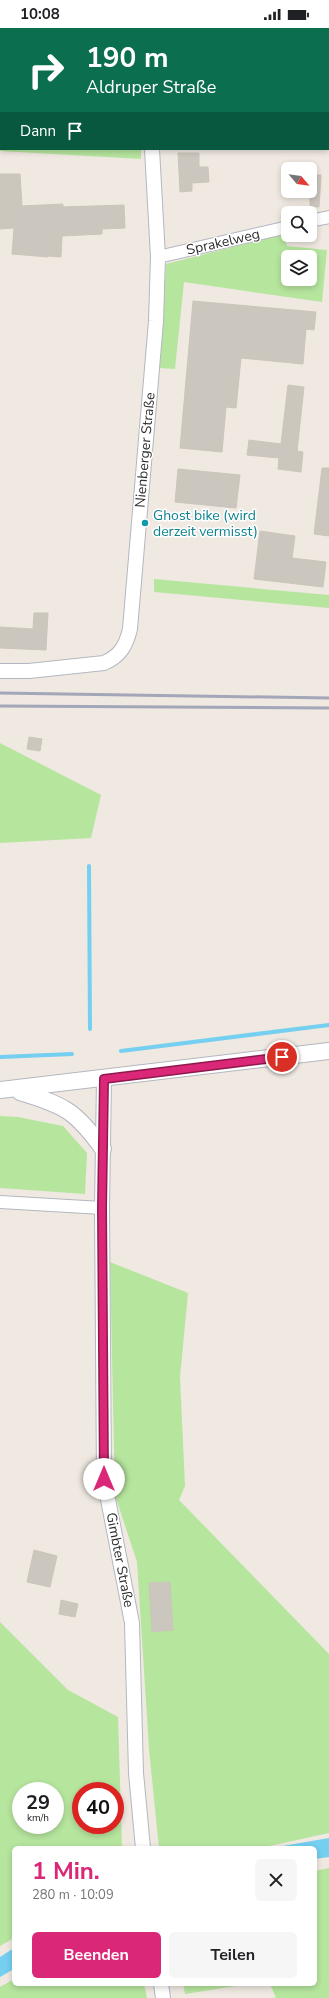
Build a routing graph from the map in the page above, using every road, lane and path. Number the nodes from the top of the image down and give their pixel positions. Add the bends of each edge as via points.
1 (152, 150) edge
2 (329, 217) edge
3 (317, 220) edge
4 (281, 228) edge
5 (158, 257) junction
6 (0, 671) edge
7 (329, 1051) edge
8 (104, 1079) junction
9 (6, 1090) edge
10 (103, 1149) junction
11 (0, 1202) edge
12 (102, 1208) junction
13 (143, 1846) edge
14 (161, 1986) edge
15 (163, 1998) edge

1 - 5 street, Nienberger Straße
2 - 3 street
4 - 5 street, Sprakelweg
5 - 6 street, Nienberger Straße via 156,321 127,642 117,656 104,663 29,671
7 - 8 main road
8 - 9 main road
8 - 10 street, Gimbter Straße
9 - 10 main road via 44,1099 66,1109 86,1125
10 - 12 street, Gimbter Straße
11 - 12 street
12 - 13 street, Gimbter Straße via 104,1479 132,1623 136,1773
14 - 15 street

